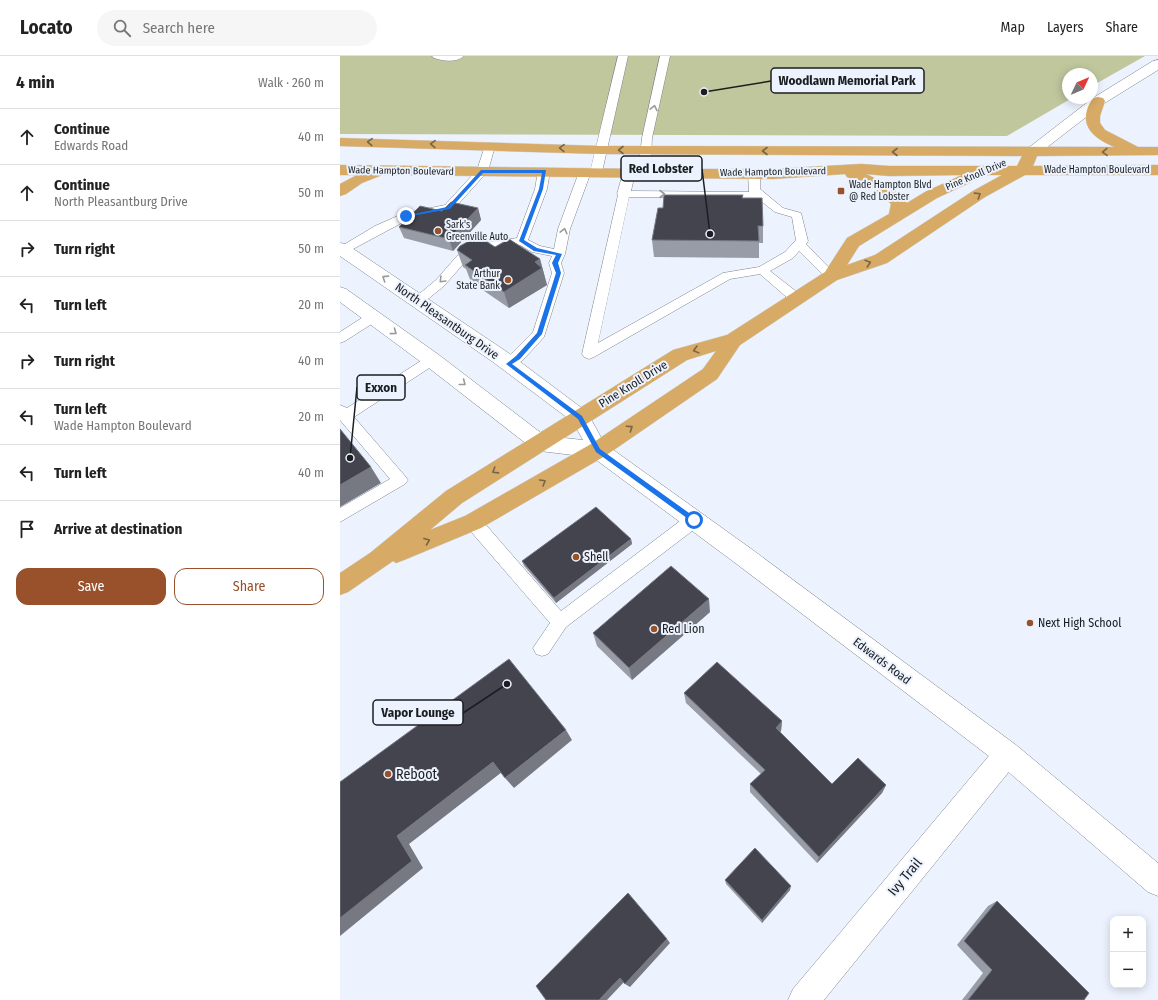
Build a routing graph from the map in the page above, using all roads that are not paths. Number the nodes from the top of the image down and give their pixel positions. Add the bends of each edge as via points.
1 (437, 56) edge
2 (459, 56) edge
3 (623, 56) edge
4 (665, 56) edge
5 (1158, 64) edge
6 (1098, 101) edge
7 (1094, 104) edge
8 (1097, 104) edge
9 (340, 142) edge
10 (490, 146) junction
11 (601, 150) junction
12 (646, 150) junction
13 (1142, 151) junction
14 (1158, 151) edge
15 (1032, 152) junction
16 (861, 169) junction
17 (340, 170) edge
18 (836, 170) junction
19 (986, 170) junction
20 (1023, 170) junction
21 (1158, 170) edge
22 (382, 171) junction
23 (482, 171) junction
24 (544, 171) junction
25 (590, 172) junction
26 (754, 173) junction
27 (636, 174) junction
28 (340, 191) edge
29 (623, 194) junction
30 (760, 195) junction
31 (896, 216) junction
32 (522, 241) junction
33 (799, 244) junction
34 (341, 250) edge
35 (559, 254) junction
36 (762, 270) junction
37 (831, 276) junction
38 (340, 293) edge
39 (796, 298) junction
40 (418, 300) junction
41 (373, 317) junction
42 (340, 338) edge
43 (733, 340) junction
44 (432, 360) junction
45 (508, 364) junction
46 (342, 413) edge
47 (580, 417) junction
48 (540, 443) junction
49 (598, 450) junction
50 (340, 516) edge
51 (694, 520) junction
52 (473, 522) junction
53 (378, 560) junction
54 (340, 585) edge
55 (560, 622) junction
56 (542, 648) dead end
57 (1007, 754) junction
58 (1158, 882) edge
59 (804, 1000) edge

1 - 2 lane
3 - 11 lane
12 -> 4 lane
5 - 6 street, Pine Knoll Drive
7 - 15 street, Pine Knoll Drive
8 - 13 main road via 1093,118 1095,127 1110,139
10 -> 9 main road, Wade Hampton Boulevard
11 -> 10 main road, Wade Hampton Boulevard
10 - 23 lane
12 -> 11 main road, Wade Hampton Boulevard
11 - 25 lane
15 -> 12 main road, Wade Hampton Boulevard
12 - 27 lane
13 - 14 main road, Wade Hampton Boulevard
13 -> 15 main road, Wade Hampton Boulevard
15 - 16 main road via 901,162
15 - 19 main road, Pine Knoll Drive
15 - 20 main road, Pine Knoll Drive
16 - 18 main road, Wade Hampton Boulevard
16 - 19 main road, Wade Hampton Boulevard
17 - 22 main road, Wade Hampton Boulevard
18 - 26 main road, Wade Hampton Boulevard
18 - 31 main road via 872,181 891,193 900,204
19 - 20 main road, Wade Hampton Boulevard
19 - 31 main road, Pine Knoll Drive via 930,195
20 - 21 main road, Wade Hampton Boulevard
37 -> 20 main road, Pine Knoll Drive via 881,259 979,194
22 - 23 main road, Wade Hampton Boulevard
22 - 28 main road via 357,180
23 - 24 main road, Wade Hampton Boulevard
23 - 34 lane via 449,208 406,216
24 - 25 main road, Wade Hampton Boulevard
24 - 32 lane via 541,189
25 - 27 main road, Wade Hampton Boulevard
35 -> 25 lane via 564,229
26 - 27 main road, Wade Hampton Boulevard
26 - 30 lane via 754,190
27 - 29 lane
29 -> 30 lane
29 - 36 lane via 589,354 727,276
30 - 33 lane via 779,210 797,215 802,241
31 - 37 main road, Pine Knoll Drive via 853,242
32 - 35 lane via 536,250
32 -> 40 lane via 484,247 461,260
33 - 36 lane via 789,255
33 - 37 lane
40 -> 34 street, North Pleasantburg Drive
35 - 45 lane via 555,263 558,273 539,334
36 - 39 lane
37 - 39 main road, Pine Knoll Drive
38 - 41 street
39 - 43 main road, Pine Knoll Drive
40 - 45 street, North Pleasantburg Drive
41 - 42 lane
41 -> 44 street
43 -> 47 main road, Pine Knoll Drive via 680,354
49 -> 43 main road, Pine Knoll Drive via 710,374
44 - 46 lane
44 -> 48 street
45 - 47 street, North Pleasantburg Drive
46 - 50 lane via 400,480
47 - 48 main road, Pine Knoll Drive
47 - 49 street, North Pleasantburg Drive
48 - 49 street
48 -> 53 main road via 454,497
49 - 51 street, Edwards Road
52 -> 49 main road
51 - 55 lane
51 - 57 street, Edwards Road
53 -> 52 main road
52 - 55 lane
53 - 54 main road
55 - 56 lane
57 - 58 street, Edwards Road
57 - 59 street, Ivy Trail

